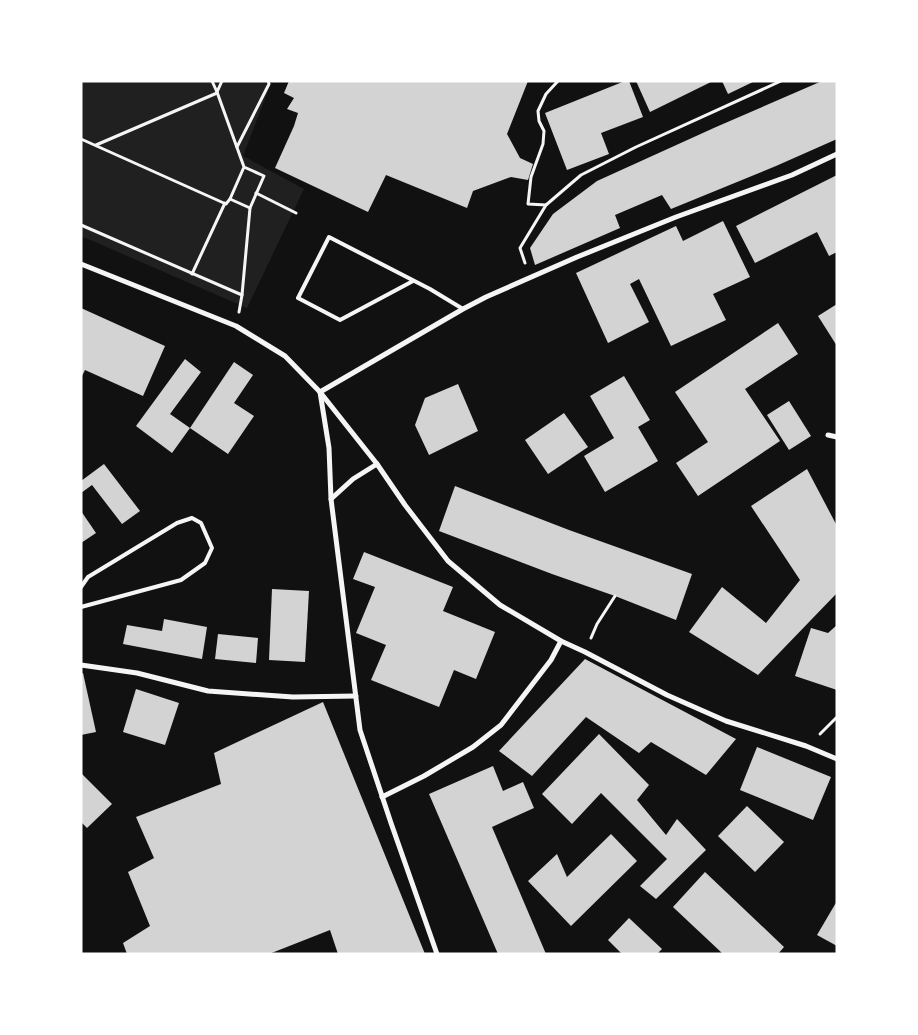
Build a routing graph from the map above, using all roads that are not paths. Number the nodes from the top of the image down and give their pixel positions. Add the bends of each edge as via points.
1 (837, 154) edge
2 (81, 264) edge
3 (413, 281) junction
4 (463, 309) junction
5 (320, 392) junction
6 (828, 435) dead end
7 (837, 437) edge
8 (377, 464) junction
9 (331, 499) junction
10 (81, 576) edge
11 (88, 577) junction
12 (81, 587) edge
13 (81, 607) edge
14 (561, 641) junction
15 (81, 665) edge
16 (356, 696) junction
17 (837, 759) edge
18 (382, 797) junction
19 (437, 954) edge

1 - 4 street via 792,175 577,257
2 - 5 street via 236,326 285,356
3 - 3 lane via 328,237 298,298 340,320
3 - 4 lane
4 - 5 street
5 - 8 street
5 - 9 street via 329,448
6 - 7 street
8 - 9 street via 353,479
8 - 14 street via 448,561 500,606
9 - 16 street
10 - 11 lane
11 - 12 lane
11 - 13 lane via 177,523 192,518 201,523 212,548 205,563 181,580
14 - 17 street via 726,721
14 - 18 street via 551,660 501,725 465,752
15 - 16 street via 137,673 208,691 293,697
16 - 18 street via 360,730
18 - 19 street

